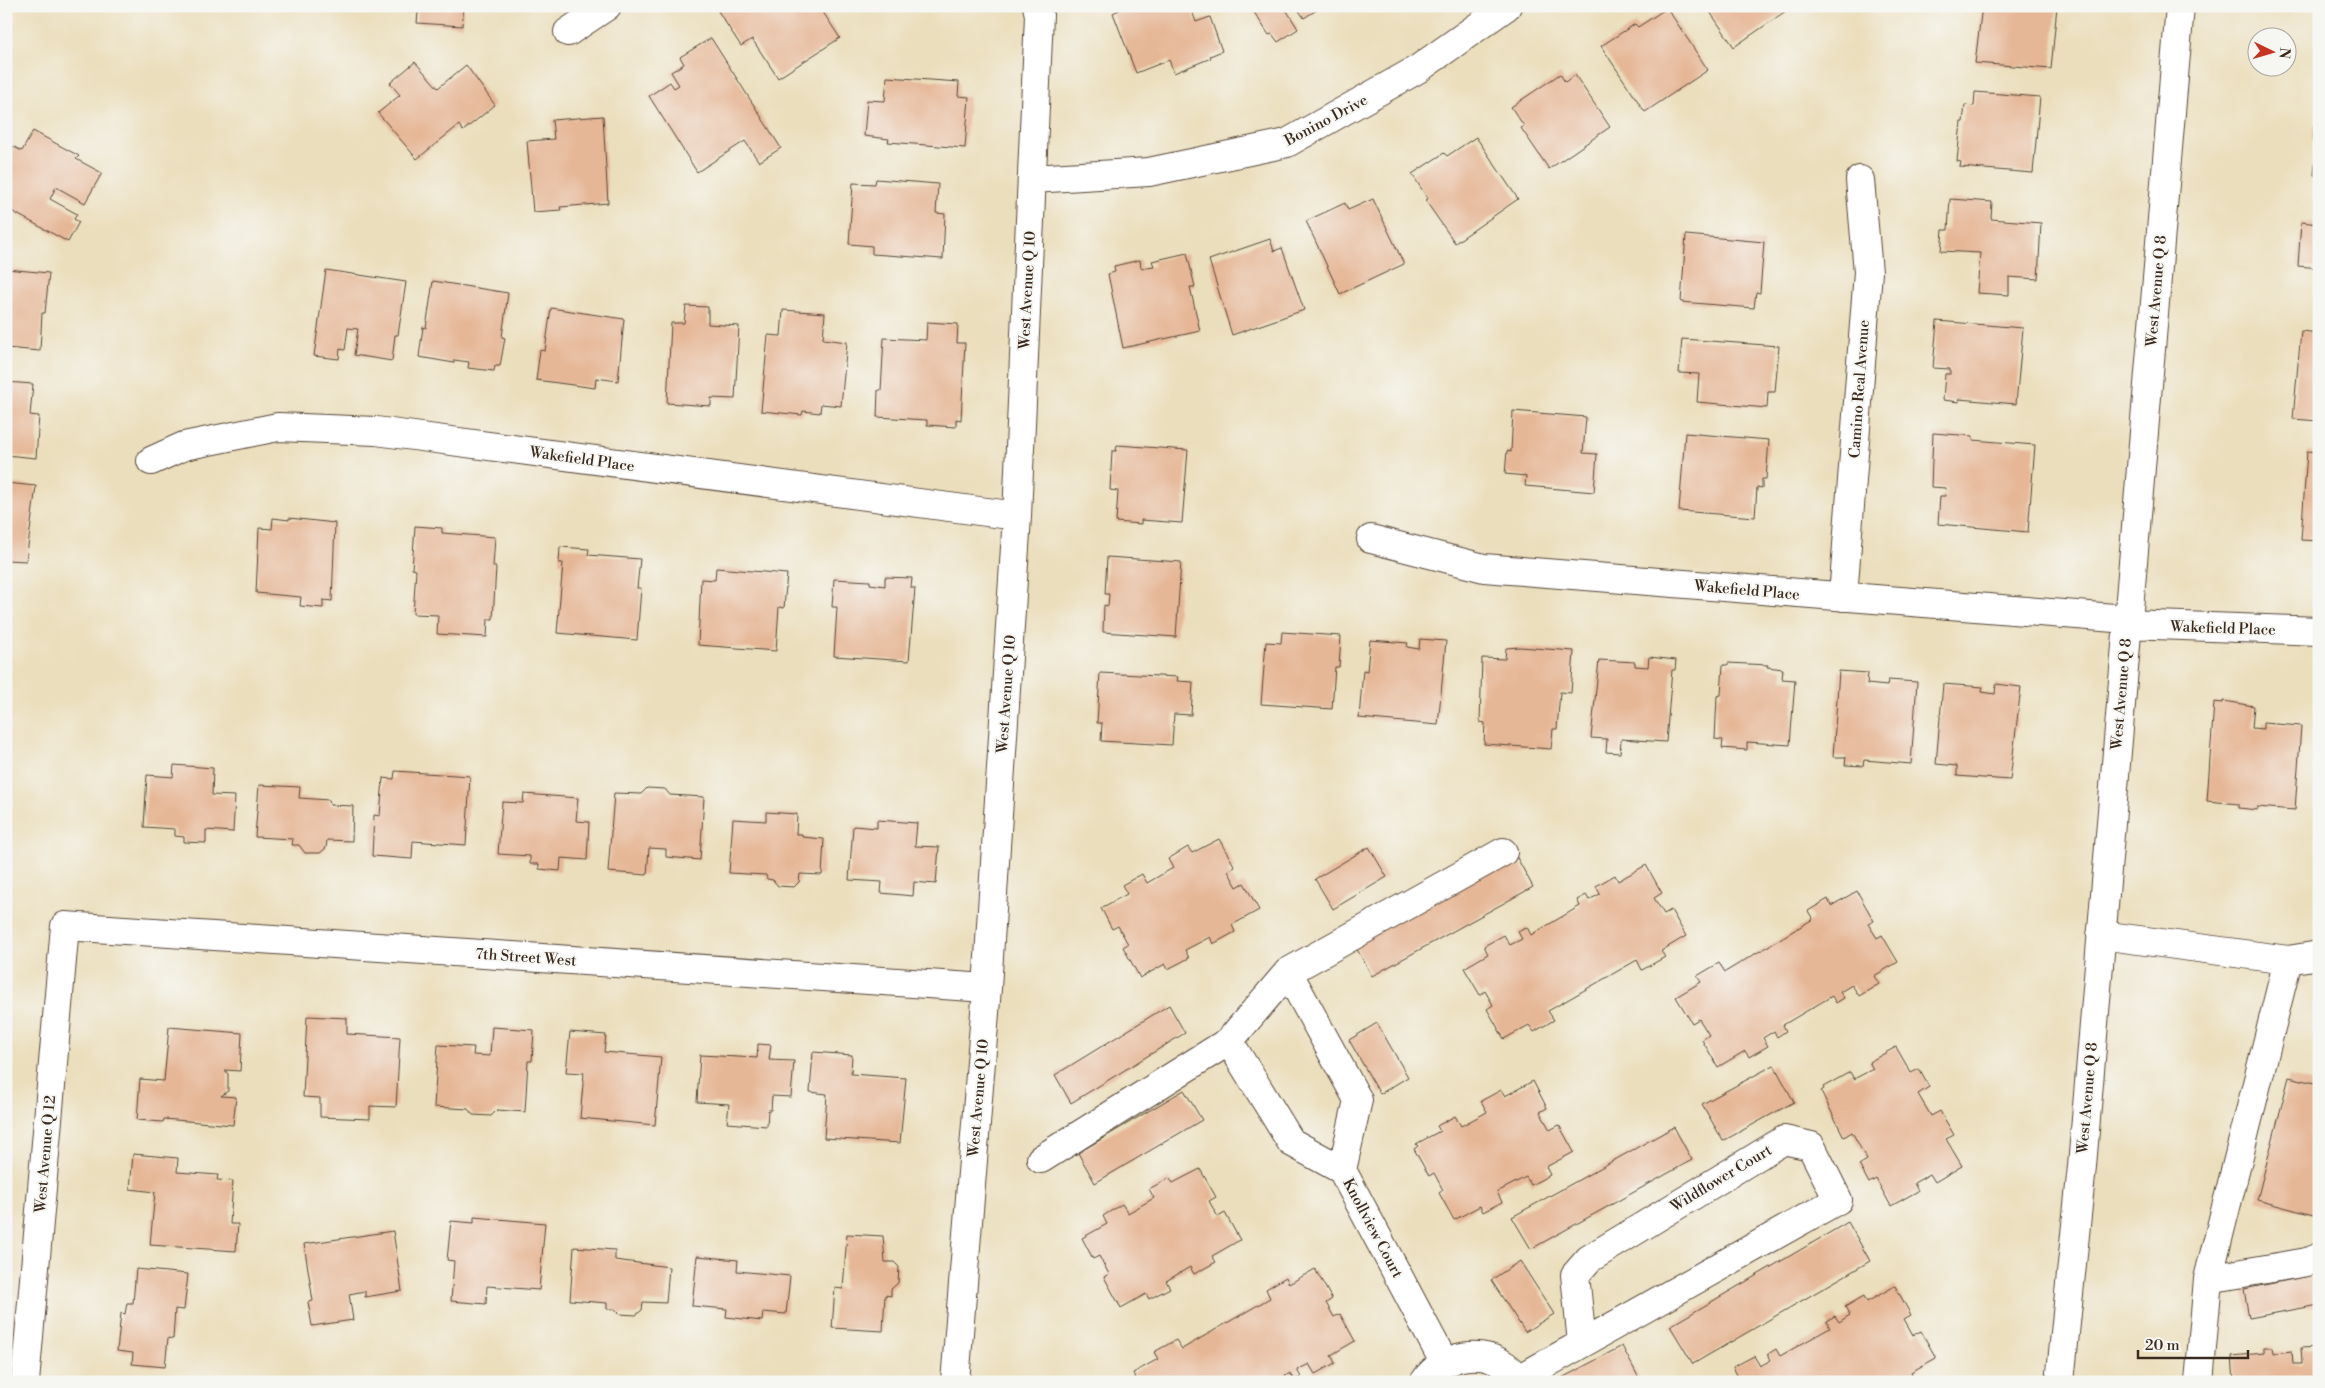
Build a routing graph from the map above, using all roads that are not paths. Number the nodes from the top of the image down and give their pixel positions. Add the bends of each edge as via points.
1 (607, 6) edge
2 (1036, 6) edge
3 (1507, 6) edge
4 (2180, 6) edge
5 (568, 32) dead end
6 (1032, 179) junction
7 (1860, 180) dead end
8 (151, 461) dead end
9 (1017, 516) junction
10 (1371, 539) dead end
11 (1843, 597) junction
12 (2127, 622) junction
13 (2319, 631) edge
14 (1503, 852) dead end
15 (65, 926) joint
16 (2101, 935) junction
17 (2319, 955) edge
18 (2288, 960) junction
19 (1288, 972) junction
20 (987, 988) junction
21 (1230, 1041) junction
22 (1041, 1159) dead end
23 (1342, 1170) junction
24 (2319, 1257) edge
25 (2208, 1279) junction
26 (1582, 1344) junction
27 (1444, 1362) junction
28 (1519, 1380) edge
29 (24, 1382) edge
30 (955, 1382) edge
31 (1424, 1382) edge
32 (2060, 1382) edge
33 (2199, 1382) edge

1 - 5 street
2 - 6 street, West Avenue Q 10
3 - 6 street, Bonino Drive via 1418,69 1287,143 1149,172
4 - 12 street, West Avenue Q 8
6 - 9 street, West Avenue Q 10
7 - 11 street, Camino Real Avenue via 1868,272
8 - 9 street, Wakefield Place via 184,446 278,427 376,431
9 - 20 street, West Avenue Q 10
10 - 11 street, Wakefield Place via 1484,568
11 - 12 street, Wakefield Place
12 - 13 street, Wakefield Place
12 - 16 street, West Avenue Q 8
14 - 19 street
15 - 20 street, 7th Street West
15 - 29 street, West Avenue Q 12
16 - 18 street
16 - 32 street, West Avenue Q 8
17 - 18 street
18 - 25 street
19 - 21 street
19 - 23 street via 1358,1100
20 - 30 street, West Avenue Q 10
21 - 22 street
21 - 23 street, Knollview Court via 1291,1142
23 - 27 street, Knollview Court
24 - 25 street via 2307,1262
25 - 33 street
26 - 26 street, Wildflower Court via 1838,1200 1811,1146 1784,1140 1589,1258 1575,1275
26 - 28 street, Wildflower Court
27 - 28 street via 1476,1355 1493,1359 1507,1367
27 - 31 street

